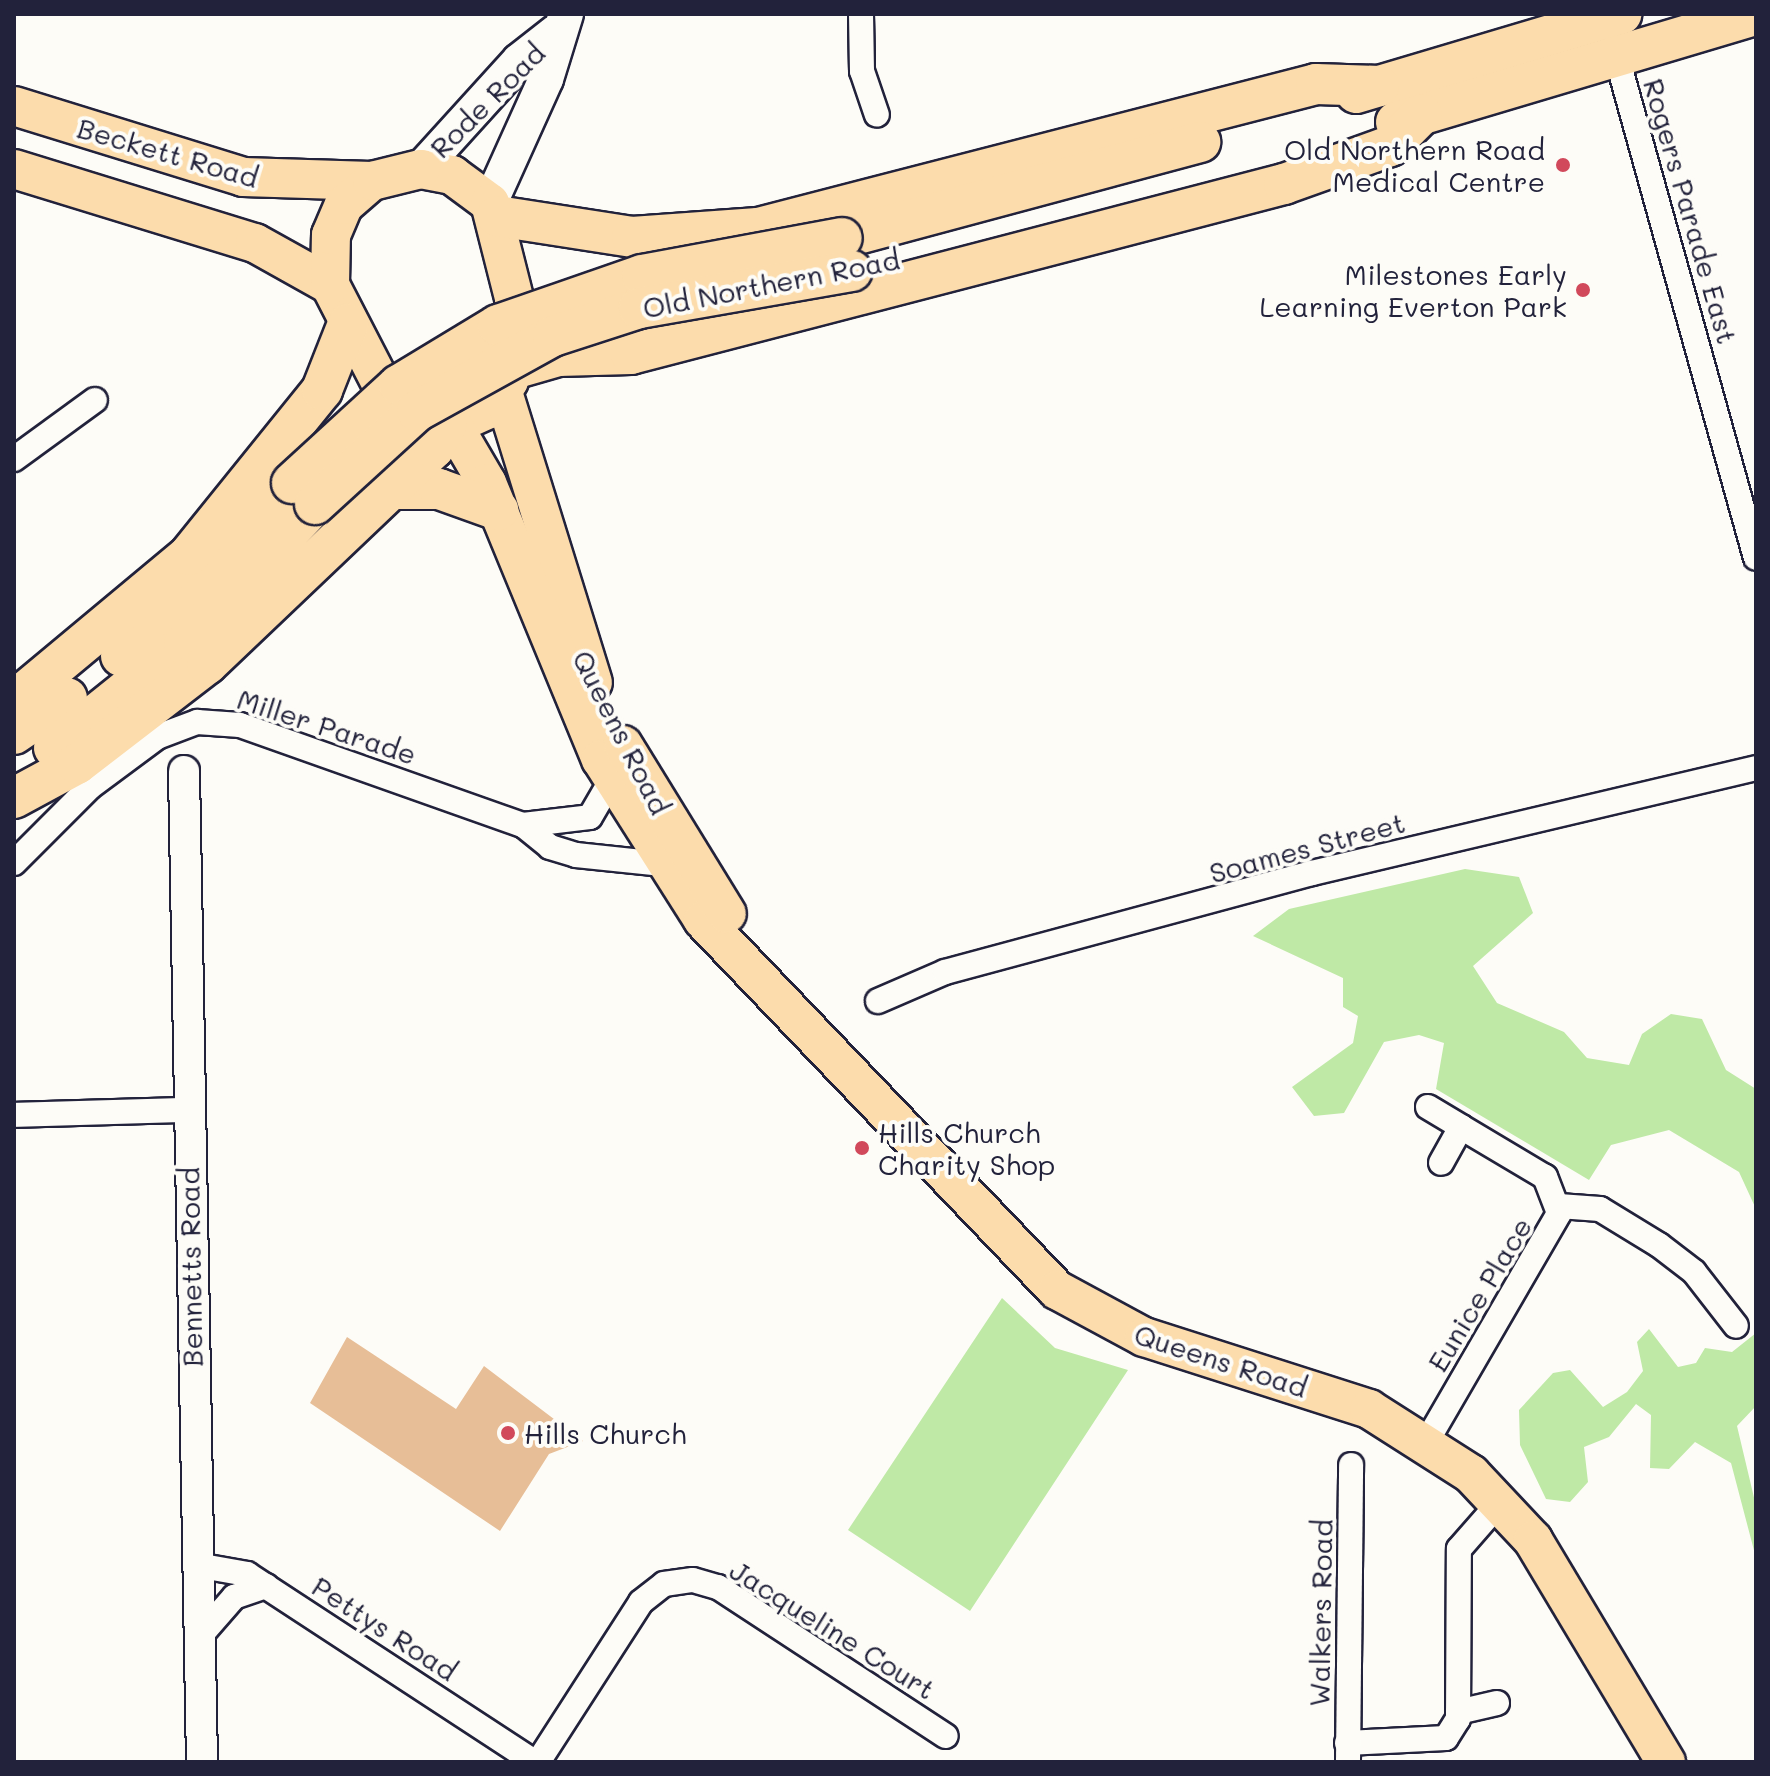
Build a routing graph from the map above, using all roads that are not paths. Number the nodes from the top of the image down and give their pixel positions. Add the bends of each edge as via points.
1 (861, 14) edge
2 (1505, 14) edge
3 (1756, 15) edge
4 (561, 23) edge
5 (1611, 25) edge
6 (1483, 52) junction
7 (1379, 86) junction
8 (14, 106) edge
9 (1422, 114) junction
10 (877, 115) dead end
11 (14, 169) edge
12 (421, 169) junction
13 (372, 181) junction
14 (494, 210) junction
15 (847, 254) junction
16 (330, 285) junction
17 (348, 324) junction
18 (508, 380) junction
19 (95, 400) dead end
20 (449, 425) junction
21 (14, 459) edge
22 (387, 489) junction
23 (303, 493) junction
24 (498, 510) junction
25 (1756, 558) edge
26 (14, 701) edge
27 (14, 734) edge
28 (1756, 768) edge
29 (184, 771) dead end
30 (14, 775) edge
31 (612, 779) junction
32 (14, 798) edge
33 (523, 825) junction
34 (14, 863) edge
35 (661, 864) junction
36 (751, 963) junction
37 (878, 1001) dead end
38 (1428, 1107) dead end
39 (187, 1110) junction
40 (14, 1115) edge
41 (1461, 1127) junction
42 (1441, 1163) dead end
43 (1559, 1206) junction
44 (1736, 1326) dead end
45 (1427, 1441) junction
46 (1351, 1465) dead end
47 (1500, 1502) junction
48 (196, 1565) junction
49 (266, 1586) junction
50 (200, 1636) junction
51 (1497, 1703) dead end
52 (1458, 1712) junction
53 (946, 1736) dead end
54 (1348, 1752) edge
55 (202, 1762) edge
56 (536, 1762) edge
57 (1666, 1762) edge

1 - 10 street via 862,71
2 - 6 highway
3 - 5 highway, Old Northern Road
4 - 12 main road, Rode Road via 519,61
4 - 14 main road, Rode Road via 546,79
5 - 6 highway, Old Northern Road
5 - 9 highway, Old Northern Road
5 - 25 street, Rogers Parade East
6 - 7 highway, Old Northern Road
7 - 14 highway via 1316,84 758,228 632,237
7 - 15 highway, Old Northern Road
8 - 13 main road, Beckett Road via 243,177
9 - 15 highway, Old Northern Road
9 - 18 highway via 1390,146 1284,184 631,354 558,356
11 - 16 main road via 255,243
12 - 13 main road
12 - 14 main road via 452,175
13 - 16 main road via 336,219
14 - 18 main road via 514,298
15 - 23 highway, Old Northern Road, bridge via 553,336 417,411
16 - 17 main road
17 - 20 main road via 390,401 411,419
17 - 26 highway via 322,390 189,555 93,643
18 - 20 main road via 478,416
18 - 36 main road, Queens Road via 583,660 630,759
19 - 21 street
20 - 22 highway via 434,448
20 - 24 main road, Queens Road
22 - 24 highway via 439,489
22 - 32 highway via 184,684 77,764
23 - 27 highway, Old Northern Road via 165,618
23 - 30 highway, Old Northern Road via 184,644
24 - 31 main road, Queens Road via 559,669
28 - 37 street, Soames Street via 1312,873 945,972
29 - 39 street, Bennetts Road
31 - 33 street, Miller Parade via 584,820
31 - 35 main road, Queens Road
33 - 34 street, Miller Parade via 211,720 157,737 65,807
33 - 35 street, Miller Parade via 550,847 576,855
35 - 36 main road, Queens Road via 703,920
36 - 45 main road, Queens Road via 1057,1290 1144,1337 1337,1397
38 - 41 street, Eunice Place
39 - 40 street
39 - 48 street, Bennetts Road
41 - 42 street
41 - 43 street, Eunice Place via 1545,1177
43 - 44 street via 1600,1209 1659,1245 1694,1272
43 - 45 street, Eunice Place via 1553,1230
45 - 47 main road, Queens Road
46 - 54 street, Walkers Road
47 - 52 street via 1459,1549
47 - 57 main road, Queens Road via 1554,1572
48 - 49 street, Pettys Road via 224,1566
48 - 50 street, Bennetts Road
49 - 50 street via 234,1597
49 - 56 street, Pettys Road
50 - 55 street, Bennetts Road
51 - 52 street
52 - 54 street via 1446,1738
53 - 56 street, Jacqueline Court via 718,1587 693,1580 664,1584 641,1602

